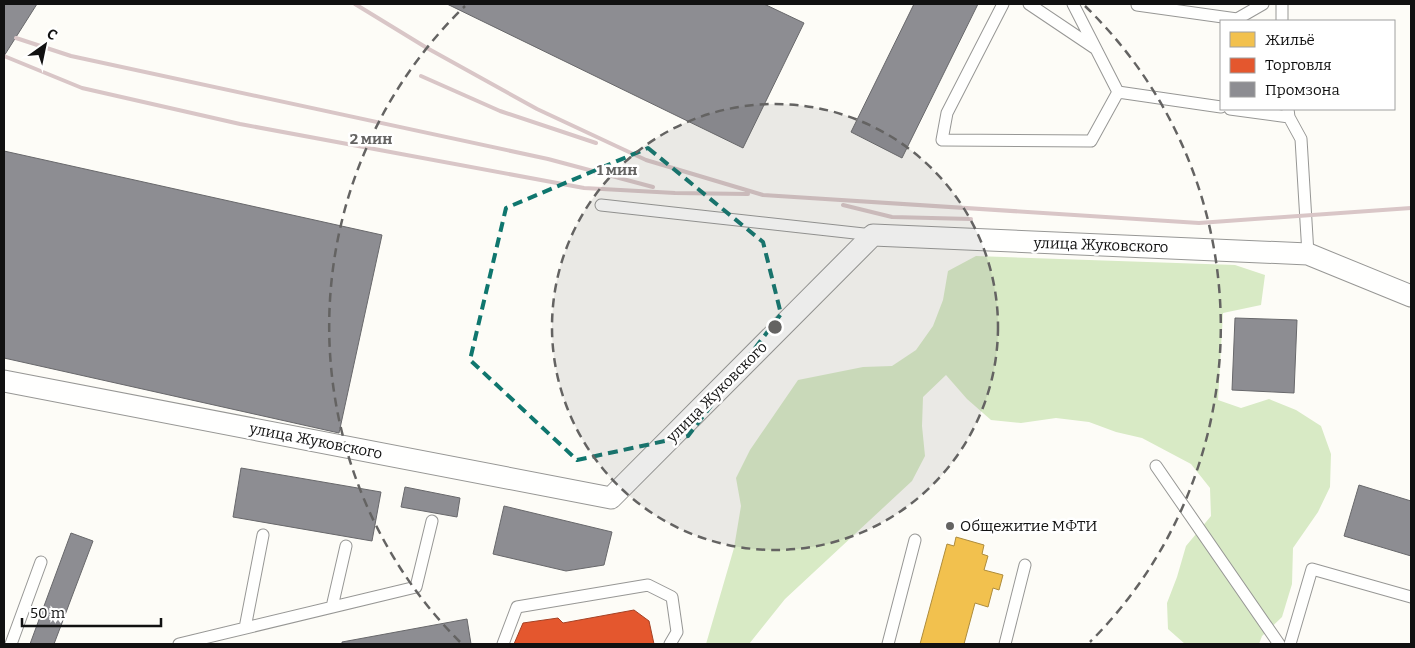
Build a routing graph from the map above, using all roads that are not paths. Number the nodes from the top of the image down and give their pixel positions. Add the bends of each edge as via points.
1 (1003, 4) edge
2 (1029, 4) edge
3 (1073, 4) edge
4 (1263, 4) edge
5 (1282, 4) edge
6 (1137, 6) dead end
7 (1282, 20) edge
8 (1096, 50) junction
9 (1118, 92) junction
10 (1220, 107) edge
11 (1245, 110) edge
12 (1289, 113) edge
13 (601, 205) dead end
14 (873, 235) junction
15 (1308, 254) junction
16 (1411, 296) edge
17 (4, 381) edge
18 (1156, 466) dead end
19 (432, 521) dead end
20 (263, 535) dead end
21 (914, 540) dead end
22 (346, 546) dead end
23 (42, 562) dead end
24 (1025, 565) dead end
25 (1411, 597) edge
26 (332, 607) junction
27 (245, 628) junction
28 (11, 644) edge
29 (179, 644) edge
30 (502, 644) edge
31 (670, 644) edge
32 (888, 644) edge
33 (1005, 644) edge
34 (1279, 644) edge
35 (1290, 644) edge

1 - 9 lane via 947,113 942,140 1091,141
2 - 8 lane
3 - 8 lane
4 - 6 lane via 1237,19
5 - 7 lane
8 - 9 lane
9 - 10 lane
11 - 12 lane
12 - 15 lane via 1301,139
13 - 14 lane
14 - 15 street, улица Жуковского
14 - 17 street, улица Жуковского via 611,498
15 - 16 street, улица Жуковского
18 - 34 lane
19 - 26 lane via 416,587
20 - 27 lane
21 - 32 lane
22 - 26 lane
23 - 28 lane
24 - 33 lane
25 - 35 lane via 1312,569
26 - 27 lane
27 - 29 lane
30 - 31 lane via 517,607 648,585 672,597 678,632

